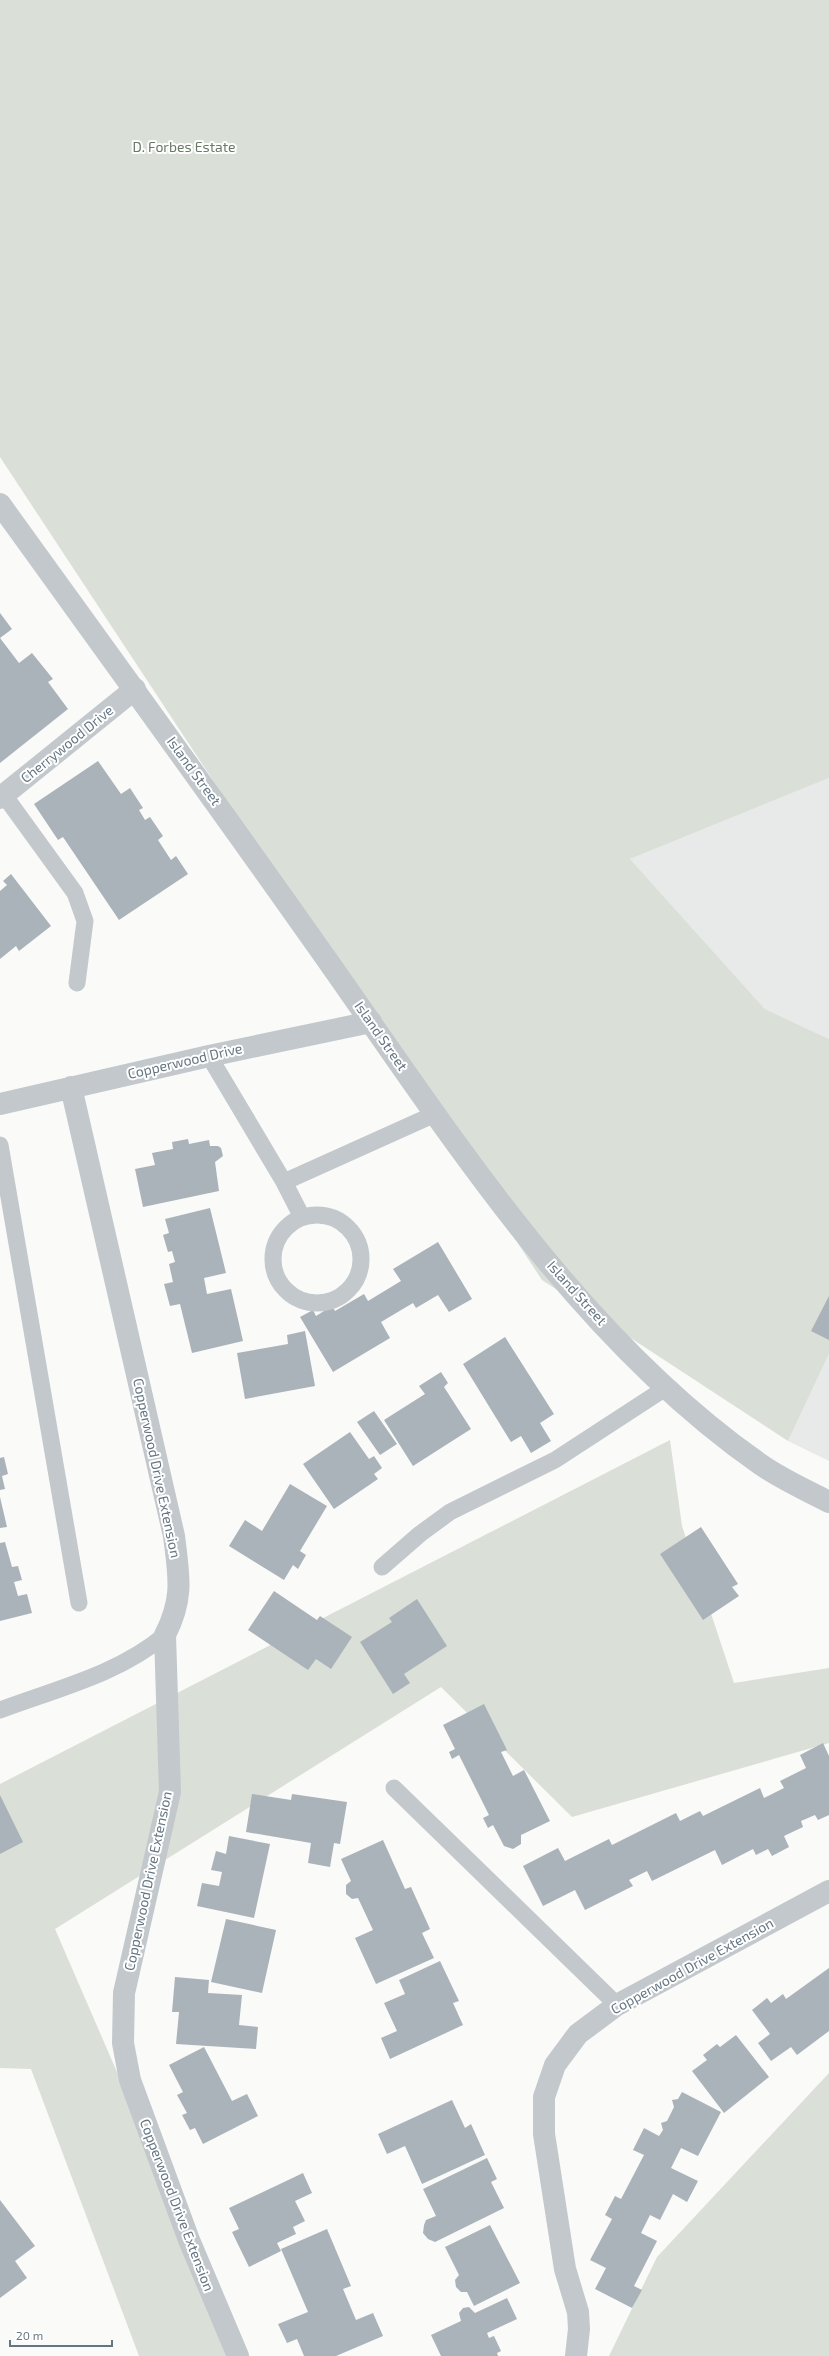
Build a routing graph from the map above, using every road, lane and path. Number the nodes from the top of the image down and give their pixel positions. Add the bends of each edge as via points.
1 (0, 504) edge
2 (135, 689) junction
3 (2, 796) edge
4 (77, 982) dead end
5 (371, 1022) junction
6 (209, 1056) junction
7 (71, 1087) junction
8 (0, 1104) edge
9 (435, 1114) junction
10 (0, 1145) edge
11 (284, 1182) junction
12 (302, 1217) junction
13 (664, 1389) junction
14 (829, 1502) edge
15 (382, 1567) dead end
16 (79, 1603) dead end
17 (165, 1635) junction
18 (0, 1710) edge
19 (394, 1788) dead end
20 (829, 1891) edge
21 (617, 2005) junction
22 (238, 2356) edge
23 (576, 2356) edge

1 - 2 street, Island Street
2 - 3 street, Cherrywood Drive
2 - 5 street, Island Street
3 - 4 lane via 75,893 85,921
5 - 6 street, Copperwood Drive
5 - 9 street, Island Street
6 - 7 street, Copperwood Drive
6 - 11 lane
7 - 8 street, Copperwood Drive
7 - 17 street, Copperwood Drive Extension via 174,1536 179,1599 175,1616
9 - 11 lane
9 - 13 street, Island Street via 458,1148 561,1278
10 - 16 lane
11 - 12 lane
12 - 12 lane via 280,1234 274,1246 272,1260 275,1273 281,1286 303,1301 317,1303 332,1300 345,1293 358,1274 361,1251 356,1237 346,1225 332,1217 317,1214
13 - 14 street, Island Street via 762,1466
13 - 15 lane via 555,1460 450,1512
17 - 18 lane via 151,1647 108,1670
17 - 22 street, Copperwood Drive Extension via 170,1792 124,1993 123,2043 130,2080 189,2240
19 - 21 lane
20 - 21 street, Copperwood Drive Extension
21 - 23 street, Copperwood Drive Extension via 578,2034 555,2065 544,2097 544,2134 564,2262 578,2312

